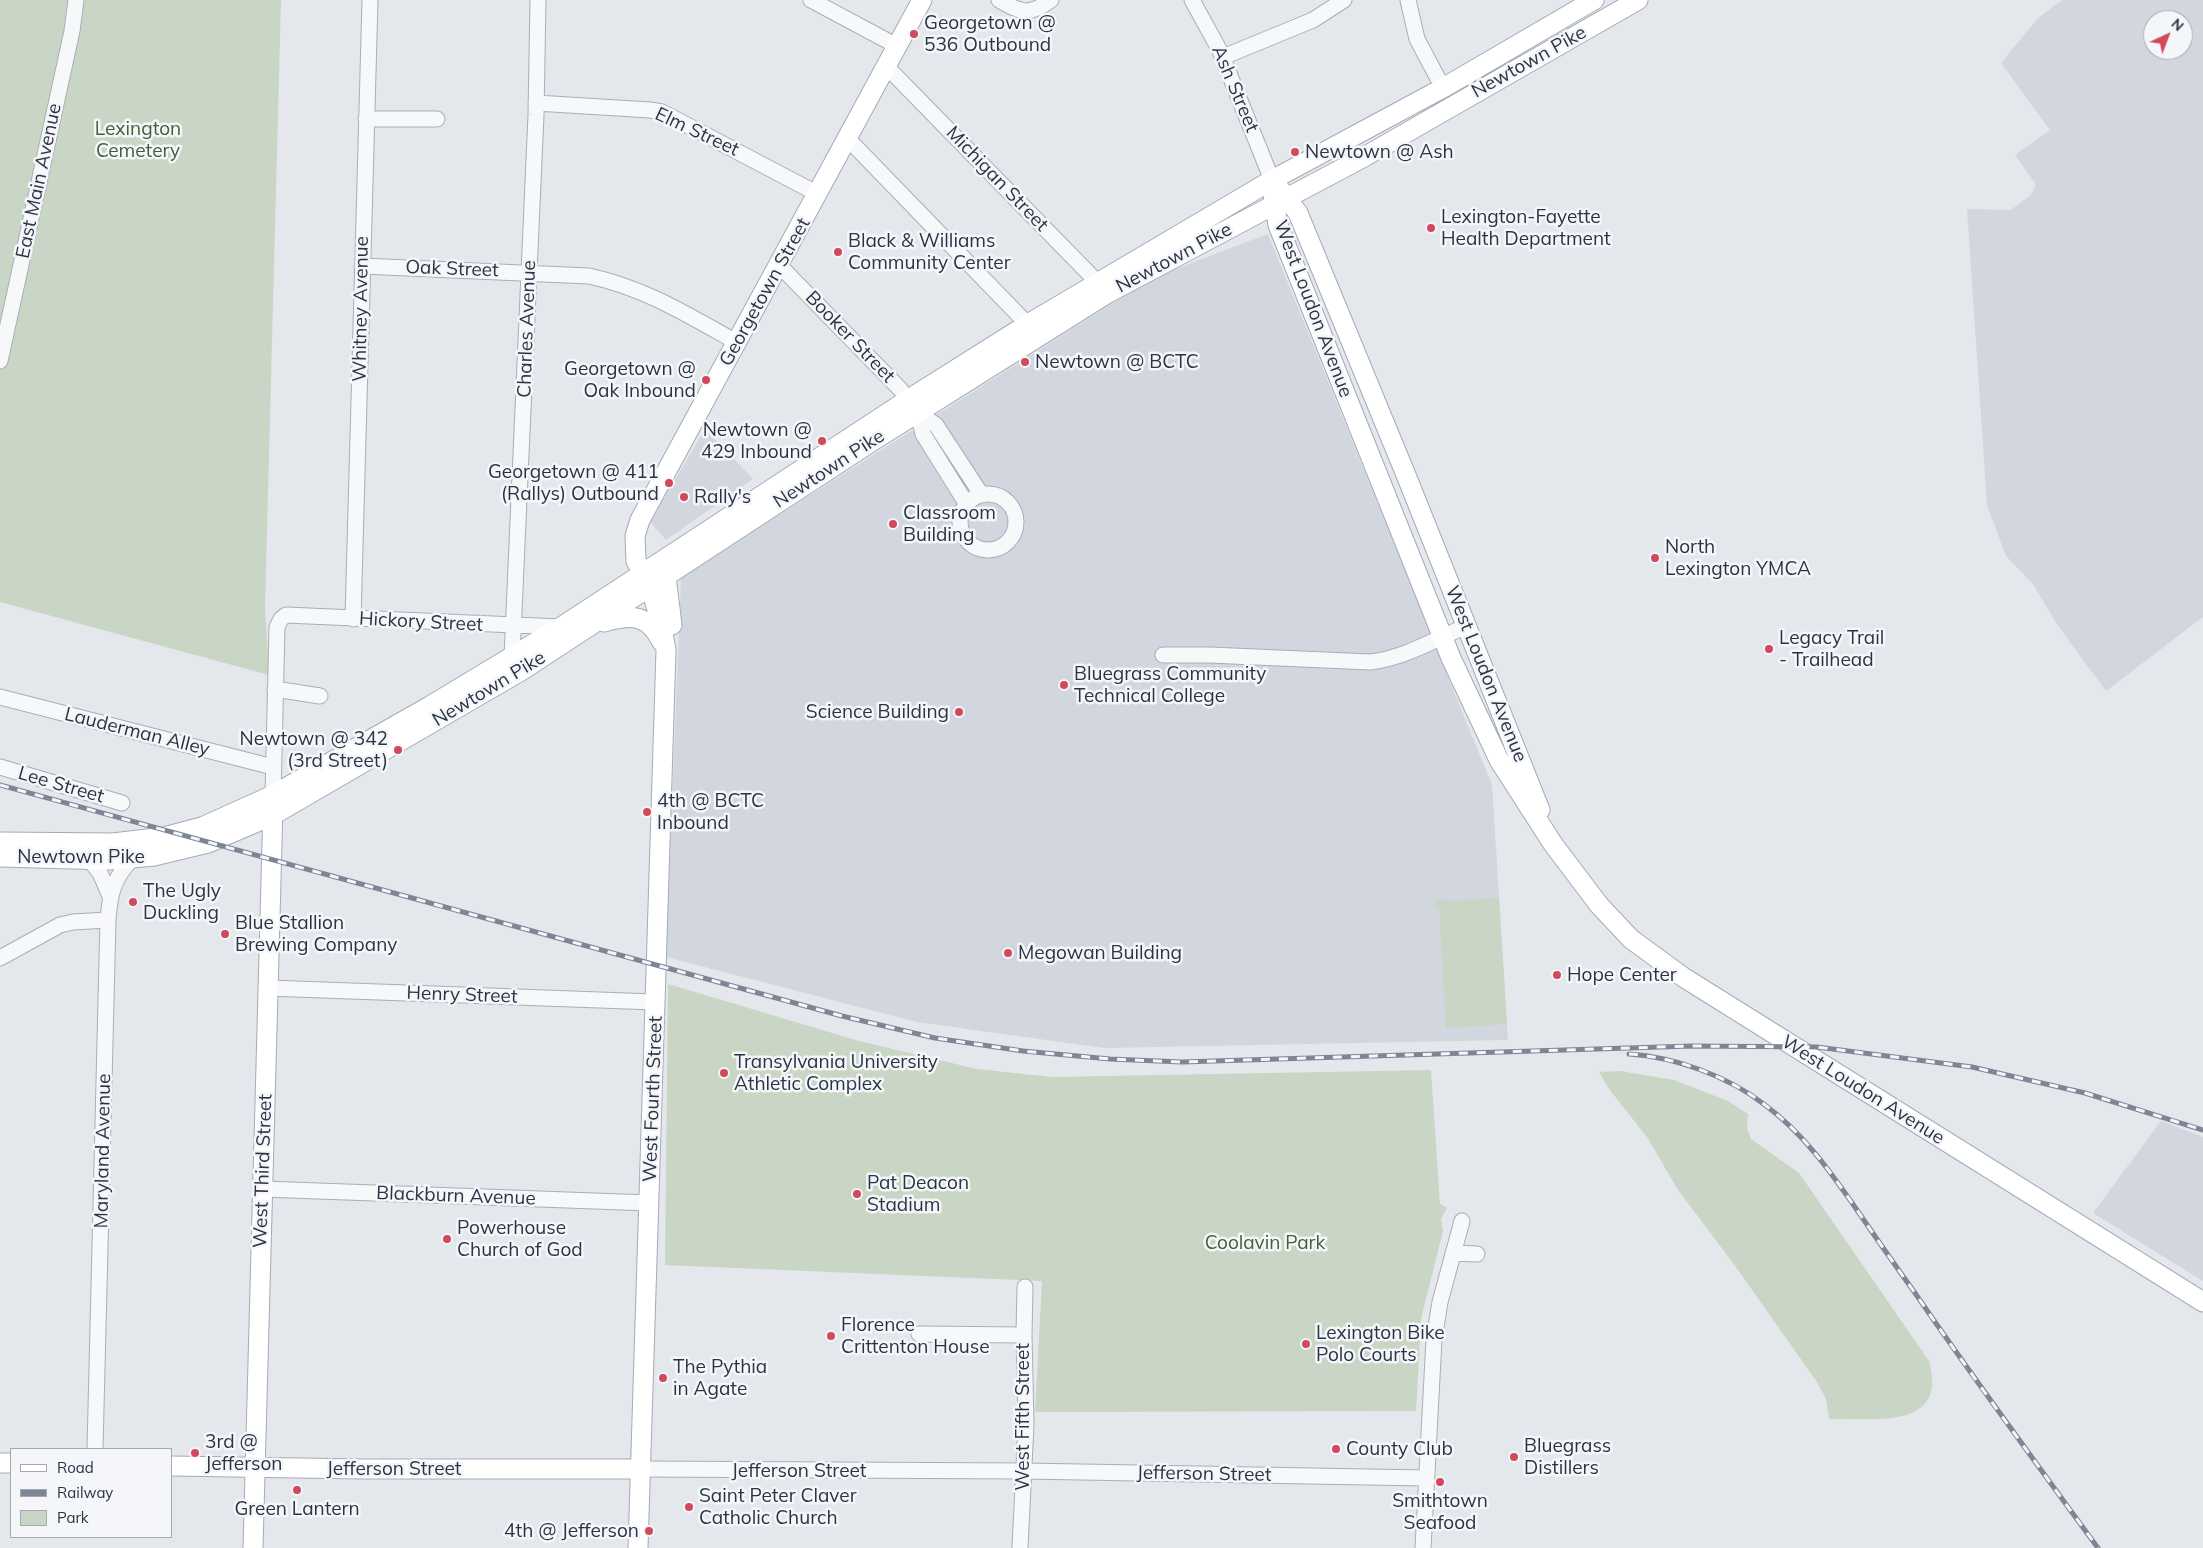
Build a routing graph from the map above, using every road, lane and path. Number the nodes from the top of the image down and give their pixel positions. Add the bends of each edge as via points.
1 (76, 0) edge
2 (370, 0) edge
3 (538, 0) edge
4 (811, 0) edge
5 (922, 0) edge
6 (1000, 0) edge
7 (1051, 0) edge
8 (1192, 0) edge
9 (1344, 0) edge
10 (1408, 0) edge
11 (1638, 0) edge
12 (1583, 3) edge
13 (1592, 27) junction
14 (897, 46) junction
15 (1223, 57) junction
16 (886, 66) junction
17 (1443, 88) junction
18 (536, 104) junction
19 (366, 118) junction
20 (437, 119) dead end
21 (848, 139) junction
22 (1272, 180) junction
23 (818, 194) junction
24 (1281, 201) junction
25 (779, 265) junction
26 (362, 266) junction
27 (529, 272) junction
28 (1103, 288) junction
29 (1033, 330) junction
30 (738, 343) junction
31 (0, 361) edge
32 (913, 405) junction
33 (981, 494) junction
34 (966, 503) junction
35 (666, 576) junction
36 (646, 579) junction
37 (353, 619) junction
38 (592, 625) junction
39 (514, 626) junction
40 (1467, 626) junction
41 (561, 627) junction
42 (1443, 636) junction
43 (666, 650) junction
44 (1163, 655) dead end
45 (512, 657) junction
46 (275, 690) junction
47 (320, 696) dead end
48 (0, 697) edge
49 (0, 767) edge
50 (273, 768) junction
51 (274, 795) junction
52 (122, 803) dead end
53 (273, 815) junction
54 (0, 842) edge
55 (1553, 844) junction
56 (0, 858) edge
57 (89, 859) junction
58 (132, 859) junction
59 (110, 896) junction
60 (108, 920) junction
61 (0, 958) edge
62 (268, 988) junction
63 (655, 1002) junction
64 (263, 1189) junction
65 (650, 1203) junction
66 (1462, 1222) dead end
67 (1453, 1253) junction
68 (1477, 1254) dead end
69 (1025, 1287) dead end
70 (2203, 1302) edge
71 (919, 1334) dead end
72 (1024, 1335) junction
73 (95, 1448) edge
74 (172, 1466) edge
75 (255, 1467) junction
76 (641, 1469) junction
77 (1024, 1471) junction
78 (1426, 1478) junction
79 (253, 1548) edge
80 (638, 1548) edge
81 (1020, 1548) edge
82 (1423, 1548) edge

1 - 31 street, East Main Avenue
2 - 19 street, Whitney Avenue
3 - 18 street, Charles Avenue
4 - 14 street
5 - 14 main road, Georgetown Street
6 - 7 street via 1030,12
8 - 15 street, Ash Street
9 - 15 street via 1313,20
10 - 17 street via 1417,38
11 - 13 main road, Newtown Pike
12 - 13 street
12 - 17 main road, Newtown Pike
13 - 24 main road, Newtown Pike
14 - 16 main road, Georgetown Street
15 - 22 street, Ash Street
16 - 21 main road, Georgetown Street
16 - 28 street, Michigan Street
17 - 22 main road, Newtown Pike
18 - 23 street, Elm Street via 662,112
18 - 27 street, Charles Avenue
19 - 20 street
19 - 26 street, Whitney Avenue
21 - 23 main road, Georgetown Street
21 - 29 street
22 - 24 main road, West Loudon Avenue
22 - 28 main road, Newtown Pike
23 - 25 main road, Georgetown Street
24 - 28 main road, Newtown Pike
24 - 40 main road, West Loudon Avenue via 1298,213
24 - 42 main road, West Loudon Avenue via 1278,225
25 - 30 main road, Georgetown Street
25 - 32 street, Booker Street
26 - 27 street, Oak Street
26 - 37 street, Whitney Avenue
27 - 30 street, Oak Street via 588,276 645,292
27 - 39 street, Charles Avenue
28 - 29 main road, Newtown Pike
29 - 32 main road, Newtown Pike
30 - 36 main road, Georgetown Street via 640,520 635,543 636,561
32 - 33 street, Booker Street via 936,425
32 - 34 street via 923,434
32 - 35 main road, Newtown Pike
32 - 36 main road, Newtown Pike
33 - 34 street
33 - 34 street via 1006,500 1015,516 1012,536 999,548 979,549 964,538 959,524
35 - 36 main road, Newtown Pike
35 - 43 main road, West Fourth Street via 672,620
36 - 38 main road, Newtown Pike
36 - 41 main road, Newtown Pike
36 - 43 main road, West Fourth Street via 661,622
37 - 39 street, Hickory Street
37 - 46 street, Hickory Street via 286,615 281,618 277,627
38 - 43 main road via 627,616 637,618 650,624
38 - 53 main road, Newtown Pike via 488,691
39 - 41 street, Hickory Street
39 - 45 street, Charles Avenue
40 - 42 street
40 - 55 main road, West Loudon Avenue
41 - 45 main road, Newtown Pike
42 - 44 street via 1405,654 1370,662 1210,654
42 - 55 main road, West Loudon Avenue via 1498,760
43 - 63 main road, West Fourth Street
45 - 51 main road, Newtown Pike
46 - 47 street
46 - 50 street
48 - 50 street, Lauderman Alley
49 - 52 street, Lee Street
50 - 51 street
51 - 53 main road, West Third Street
51 - 54 main road, Newtown Pike via 202,827 164,837 113,843
53 - 58 main road, Newtown Pike via 208,843
53 - 62 main road, West Third Street
55 - 70 main road, West Loudon Avenue via 1603,910 1654,957
56 - 57 main road, Newtown Pike
57 - 58 main road, Newtown Pike
57 - 59 street via 100,873
58 - 59 street, Maryland Avenue via 119,873
59 - 60 street, Maryland Avenue
60 - 61 street via 60,925
60 - 73 street, Maryland Avenue
62 - 63 street, Henry Street
62 - 64 main road, West Third Street
63 - 65 main road, West Fourth Street
64 - 65 street, Blackburn Avenue
64 - 75 main road, West Third Street
65 - 76 main road, West Fourth Street
66 - 67 street
67 - 68 street
67 - 78 street via 1434,1339
69 - 72 street, West Fifth Street
71 - 72 street
72 - 77 street, West Fifth Street
74 - 75 main road, Jefferson Street
75 - 76 main road, Jefferson Street
75 - 79 main road, West Third Street
76 - 77 street, Jefferson Street
76 - 80 main road, West Fourth Street
77 - 78 street, Jefferson Street
77 - 81 street, West Fifth Street
78 - 82 street

